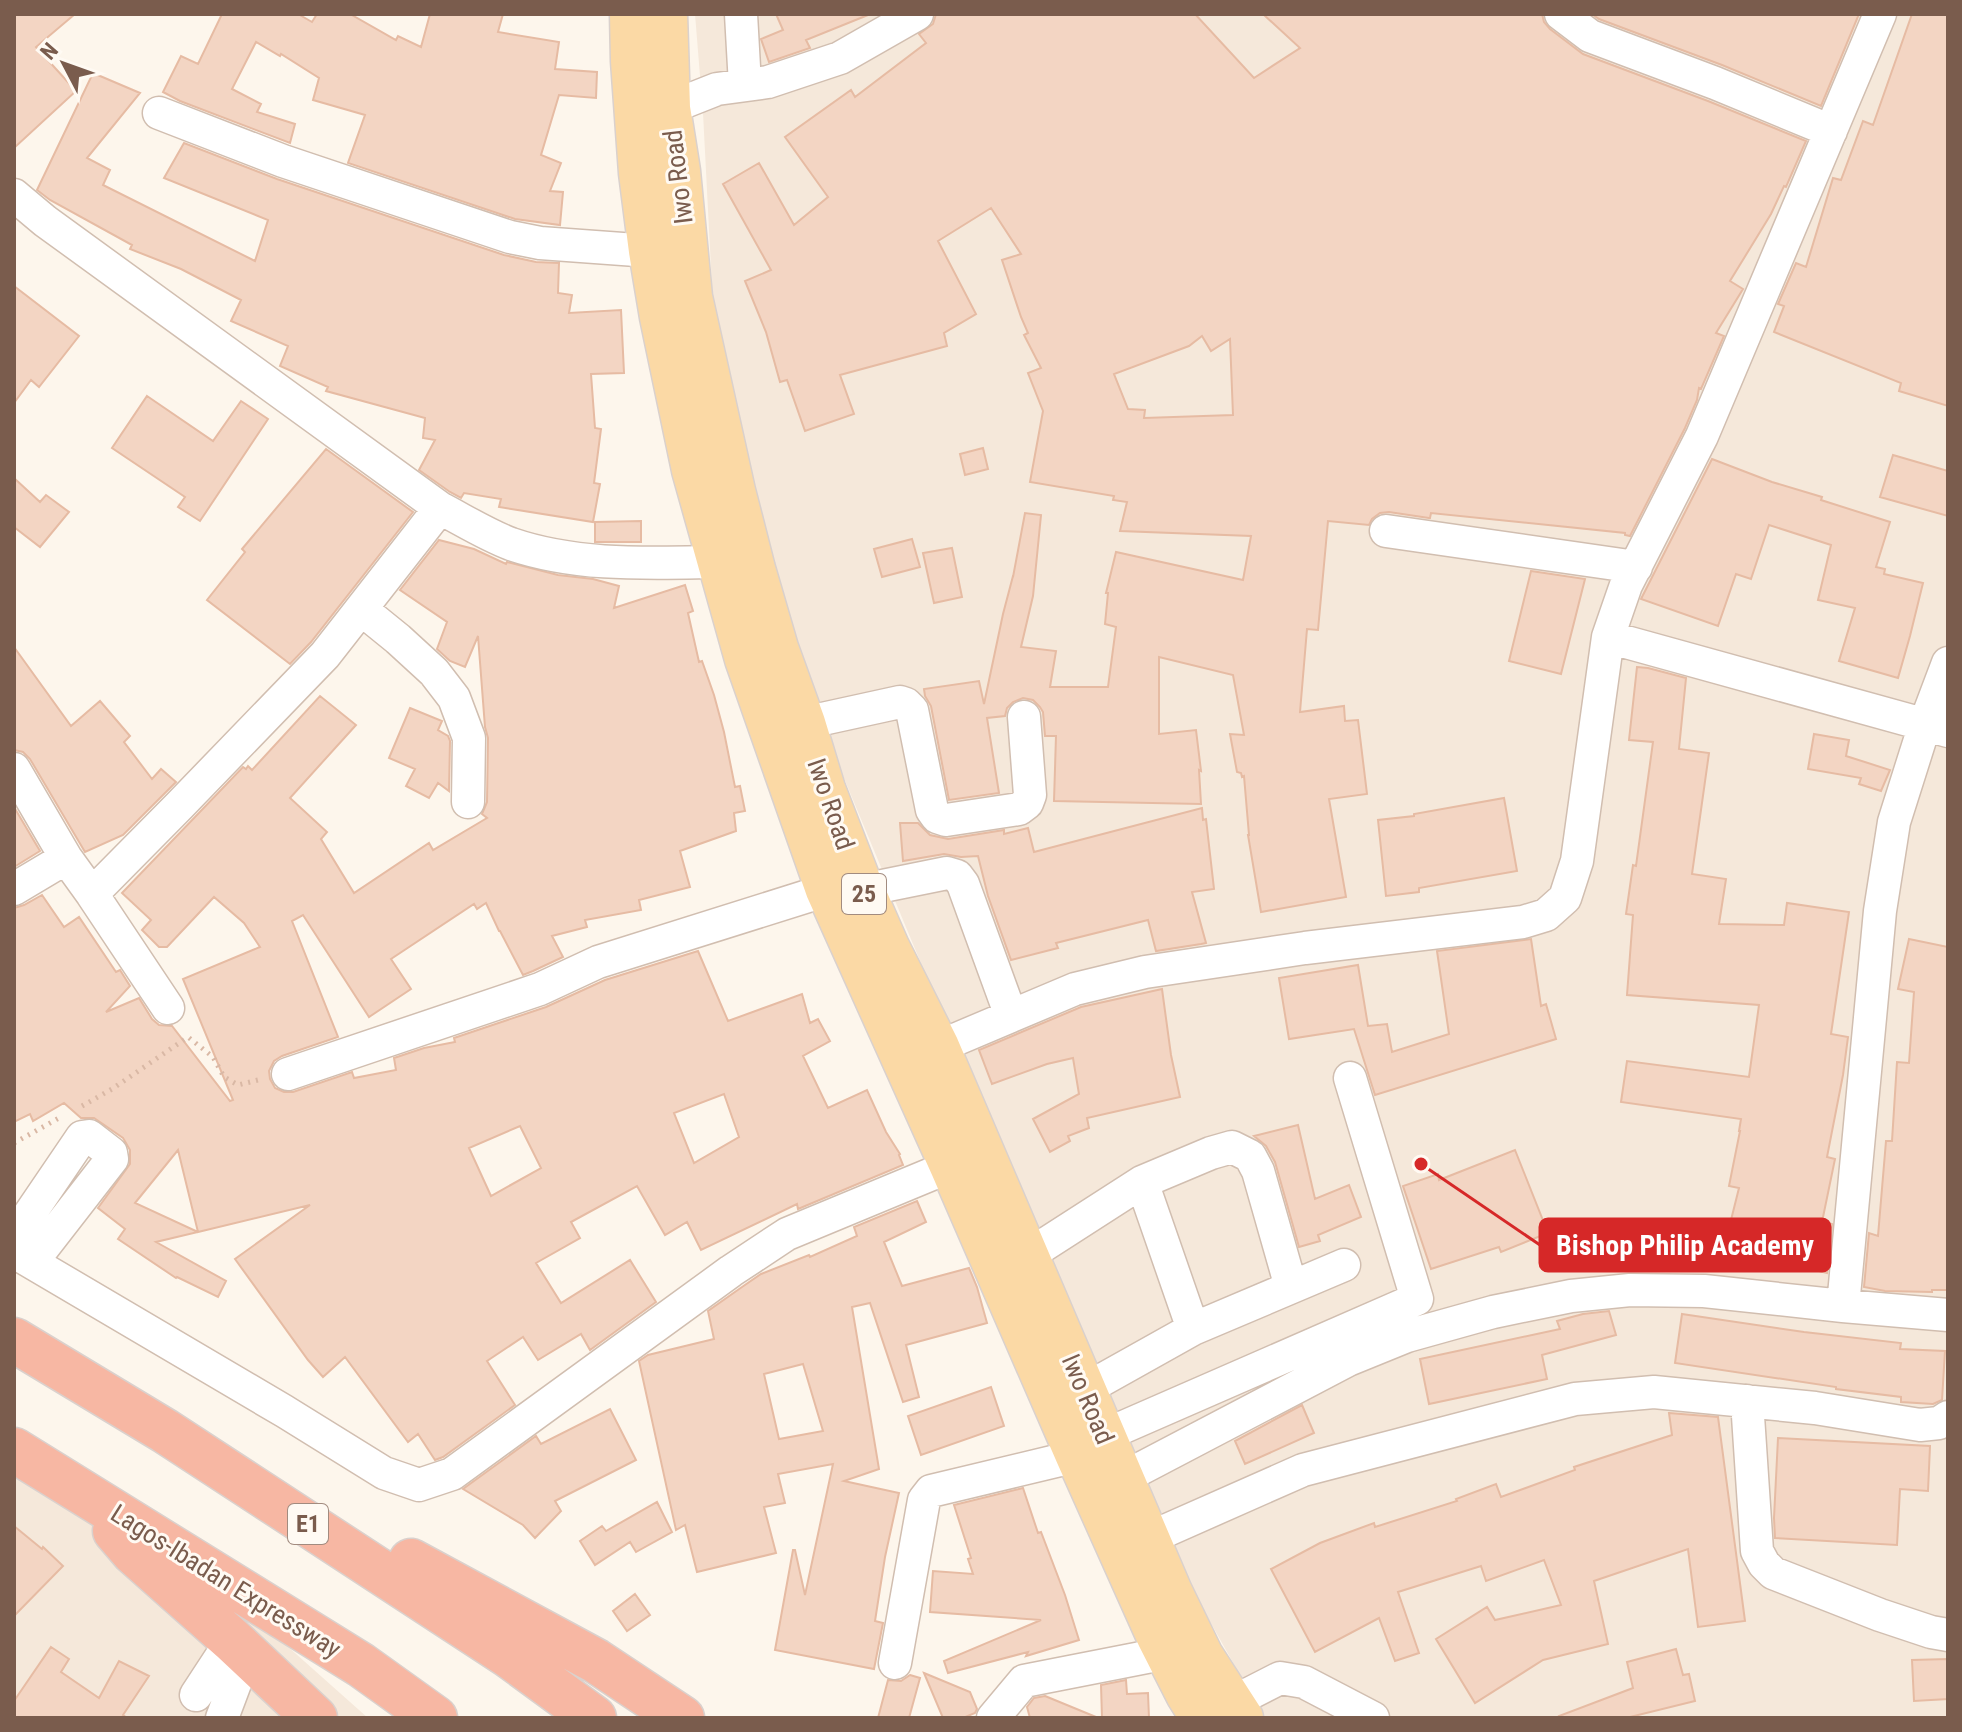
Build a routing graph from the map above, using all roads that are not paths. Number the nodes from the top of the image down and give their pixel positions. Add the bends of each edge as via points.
1 (631, 14) edge
2 (666, 14) edge
3 (741, 14) edge
4 (917, 14) edge
5 (1561, 14) edge
6 (1880, 14) edge
7 (745, 85) junction
8 (669, 108) junction
9 (159, 113) dead end
10 (1831, 131) junction
11 (14, 195) edge
12 (650, 251) junction
13 (440, 508) junction
14 (1386, 531) dead end
15 (719, 562) junction
16 (1636, 567) junction
17 (361, 609) junction
18 (1608, 637) junction
19 (1948, 663) edge
20 (1024, 717) dead end
21 (804, 723) junction
22 (1936, 727) edge
23 (14, 769) edge
24 (468, 802) dead end
25 (66, 858) junction
26 (14, 889) edge
27 (845, 890) junction
28 (92, 894) junction
29 (168, 1008) dead end
30 (1011, 1016) junction
31 (938, 1047) junction
32 (288, 1074) road end
33 (1350, 1078) dead end
34 (951, 1166) junction
35 (1142, 1182) junction
36 (20, 1250) edge
37 (1027, 1256) junction
38 (1344, 1265) dead end
39 (1291, 1287) junction
40 (1843, 1306) junction
41 (1948, 1315) edge
42 (1193, 1329) junction
43 (14, 1340) edge
44 (1084, 1390) junction
45 (1747, 1401) junction
46 (1948, 1417) edge
47 (165, 1431) junction
48 (1090, 1446) junction
49 (14, 1450) edge
50 (1121, 1479) junction
51 (87, 1496) junction
52 (1147, 1539) junction
53 (1948, 1635) edge
54 (239, 1647) junction
55 (1167, 1653) junction
56 (895, 1663) dead end
57 (196, 1695) dead end
58 (1225, 1713) edge
59 (222, 1718) edge
60 (315, 1718) edge
61 (435, 1718) edge
62 (594, 1718) edge
63 (682, 1718) edge
64 (993, 1718) edge
65 (1373, 1718) edge

1 - 12 main road, Iwo Road
2 - 8 main road, Iwo Road / 25
3 - 7 street
4 - 7 street via 840,58
5 - 10 street via 1590,36
6 - 10 street
7 - 8 street via 717,89
8 - 21 main road, Iwo Road / 25 via 691,297 754,569
9 - 12 street via 510,237
10 - 16 street via 1702,436
11 - 13 street
12 - 15 main road, Iwo Road via 693,470
13 - 15 street via 510,544 571,558
13 - 17 street
14 - 16 street
15 - 27 main road, Iwo Road via 746,659
16 - 18 street
17 - 24 street via 434,672 454,698 469,738
17 - 28 street via 325,655
18 - 22 street
18 - 30 street via 1577,861 1565,898 1546,915 1145,972 1075,989
19 - 22 street
20 - 21 street via 1027,803 1019,809 946,820 932,810 912,710 906,704
21 - 27 main road, Iwo Road / 25
22 - 40 street via 1894,822 1880,911
23 - 25 street
25 - 26 street
25 - 28 street
27 - 30 street via 947,873 957,876
27 - 31 main road, Iwo Road / 25 via 888,947
27 - 32 street via 598,962 540,989
27 - 34 main road, Iwo Road
28 - 29 street
30 - 31 street
31 - 37 main road, Iwo Road / 25
33 - 48 street via 1417,1299
34 - 36 street via 787,1234 452,1474 419,1485 384,1473
34 - 48 main road, Iwo Road
35 - 37 street
35 - 39 street via 1232,1147 1250,1156
35 - 42 street
37 - 44 main road, Iwo Road / 25
38 - 39 street
39 - 42 street
40 - 41 street
40 - 50 street via 1704,1291 1630,1290 1493,1312 1407,1336 1348,1360
42 - 44 street
43 - 47 highway, E1
44 - 48 main road, Iwo Road / 25
45 - 46 street via 1920,1425
45 - 52 street via 1654,1392 1575,1399 1303,1470
45 - 53 street via 1757,1551 1764,1564 1773,1573 1880,1615
47 - 62 highway, E1 via 508,1655
47 - 63 highway via 596,1661
48 - 50 main road, Iwo Road / 25
48 - 55 main road, Iwo Road
48 - 56 street via 931,1491 924,1500
49 - 51 highway, Lagos-Ibadan Expressway
50 - 52 main road, Iwo Road / 25
51 - 54 highway via 133,1552
51 - 61 highway, Lagos-Ibadan Expressway via 361,1665
52 - 58 main road, Iwo Road / 25
54 - 57 street
54 - 59 street
54 - 60 highway
55 - 58 main road, Iwo Road via 1187,1694
55 - 64 street via 1024,1681
58 - 65 street via 1280,1678 1304,1682

